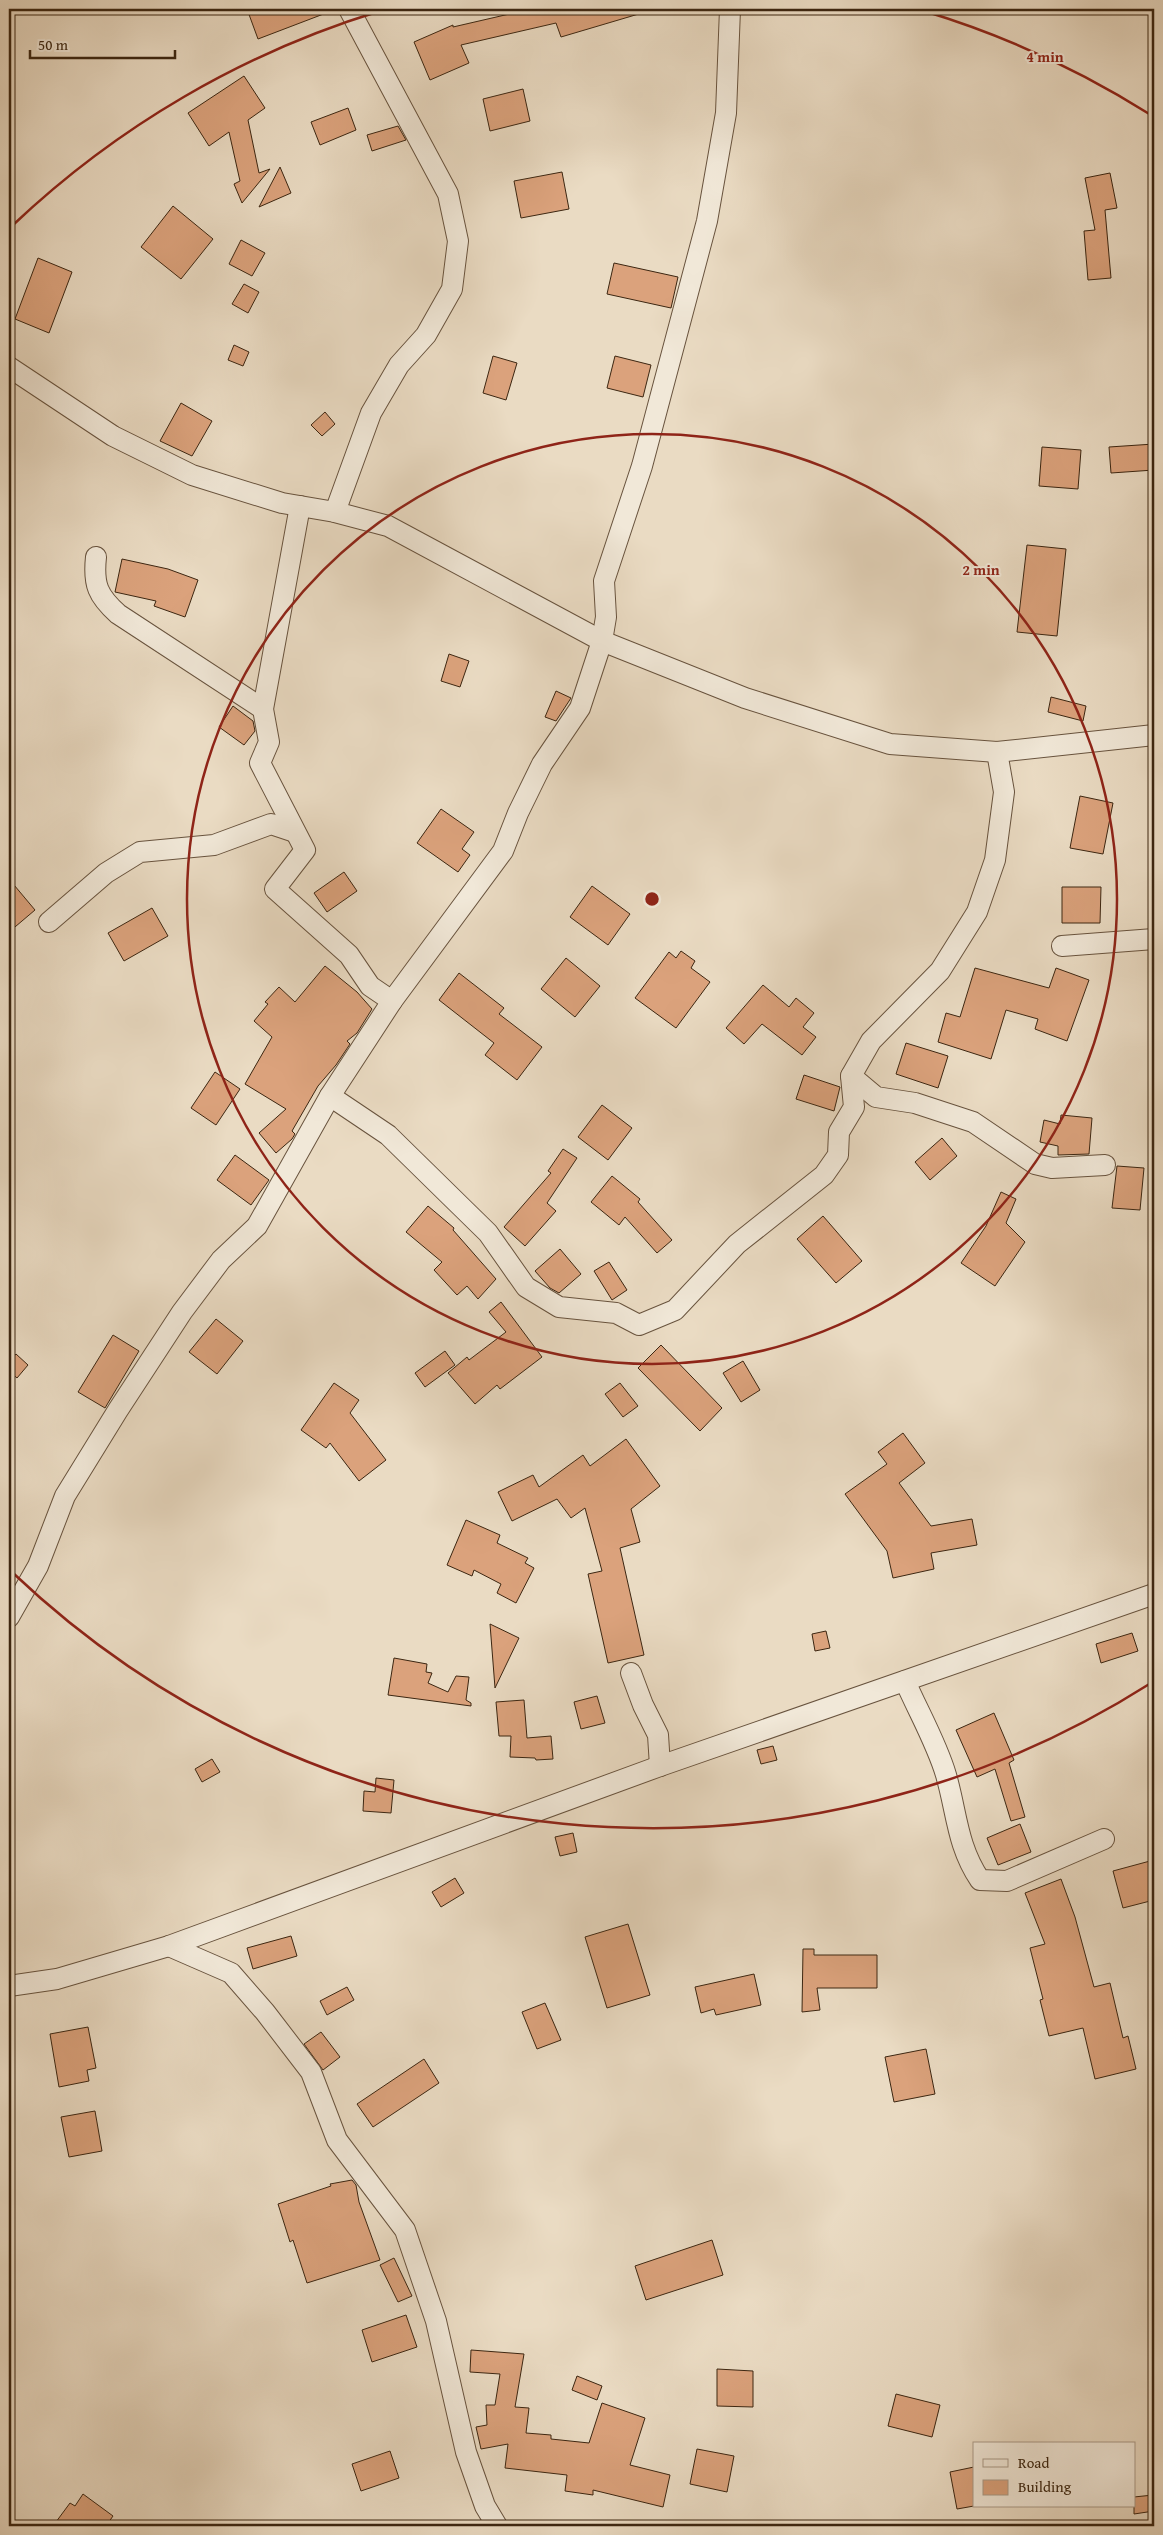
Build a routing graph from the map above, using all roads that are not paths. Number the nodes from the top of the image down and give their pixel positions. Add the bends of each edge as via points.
1 (349, 9) edge
2 (730, 9) edge
3 (9, 366) edge
4 (300, 506) junction
5 (335, 512) junction
6 (96, 557) dead end
7 (602, 642) junction
8 (263, 709) junction
9 (1154, 734) edge
10 (997, 752) junction
11 (295, 832) junction
12 (49, 922) dead end
13 (1154, 939) edge
14 (1062, 946) dead end
15 (392, 1001) junction
16 (851, 1076) junction
17 (330, 1096) junction
18 (1105, 1165) dead end
19 (1154, 1594) edge
20 (9, 1617) edge
21 (631, 1673) dead end
22 (905, 1681) junction
23 (660, 1766) junction
24 (1104, 1839) dead end
25 (169, 1946) junction
26 (9, 1986) edge
27 (497, 2526) edge

1 - 5 street via 448,194 458,241 452,289 426,335 399,365 371,413
2 - 7 street via 726,113 707,220 642,466 604,581 606,617
3 - 4 street via 113,436 192,475
4 - 5 street
4 - 8 street
5 - 7 street via 388,526
6 - 8 street via 94,576 102,599 118,614
7 - 10 street via 745,698 890,744
7 - 15 street via 580,708 542,764 504,851
8 - 11 street via 269,742 260,763
9 - 10 street
10 - 16 street via 1004,792 995,860 977,912 940,971 871,1041
11 - 12 street via 271,824 214,845 140,852 106,873
11 - 15 street via 305,850 275,889 349,955 370,986
13 - 14 street
15 - 17 street
16 - 17 street via 854,1107 839,1132 838,1155 824,1175 737,1244 675,1310 639,1325 616,1313 559,1307 526,1288 488,1233 388,1135
16 - 18 street via 876,1097 915,1103 973,1122 1035,1164 1052,1168
17 - 20 street via 257,1226 221,1260 182,1312 118,1410 66,1496 38,1566
19 - 22 street
21 - 23 street via 658,1735
22 - 23 street
22 - 24 street via 946,1774 968,1862 980,1880 1007,1881
23 - 25 street
25 - 26 street via 57,1979
25 - 27 street via 231,1973 265,2012 311,2072 337,2140 404,2230 436,2321 466,2452 485,2506

